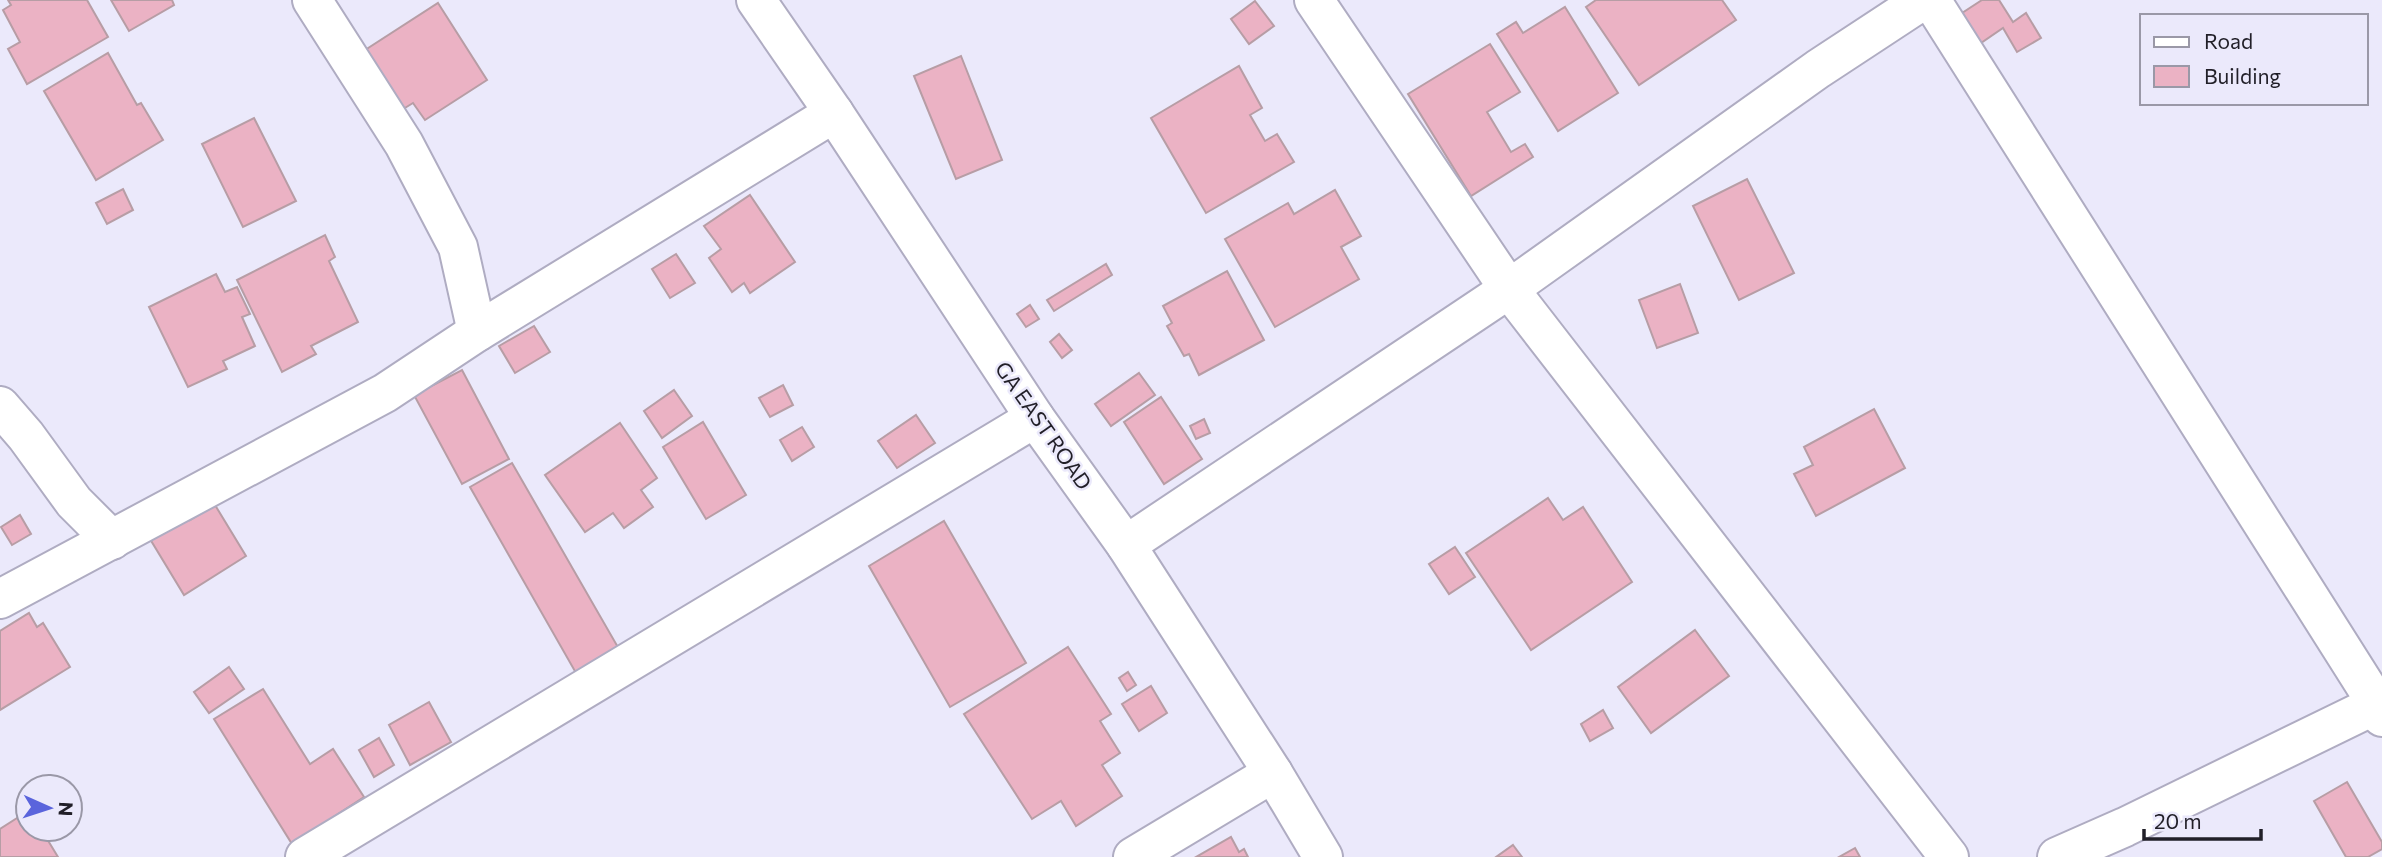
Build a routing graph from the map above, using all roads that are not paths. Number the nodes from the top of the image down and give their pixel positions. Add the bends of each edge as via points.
1 (312, 0) edge
2 (756, 0) edge
3 (1314, 0) edge
4 (1923, 0) edge
5 (1931, 0) edge
6 (834, 113) junction
7 (1508, 289) junction
8 (477, 332) junction
9 (0, 406) edge
10 (1035, 418) junction
11 (112, 540) junction
12 (1126, 545) junction
13 (0, 598) edge
14 (2380, 711) edge
15 (1273, 774) junction
16 (305, 857) edge
17 (1133, 857) edge
18 (1323, 857) edge
19 (1949, 857) edge
20 (2057, 857) edge

1 - 8 street via 404,144 458,247
2 - 6 street, GA EAST ROAD
3 - 7 street
4 - 7 street
5 - 14 street
6 - 8 street
6 - 10 street, GA EAST ROAD
7 - 12 street
7 - 19 street
8 - 11 street via 385,393
9 - 11 street via 74,502
10 - 12 street, GA EAST ROAD
10 - 16 street
11 - 13 street
12 - 15 street, GA EAST ROAD
14 - 20 street
15 - 17 street
15 - 18 street, GA EAST ROAD

